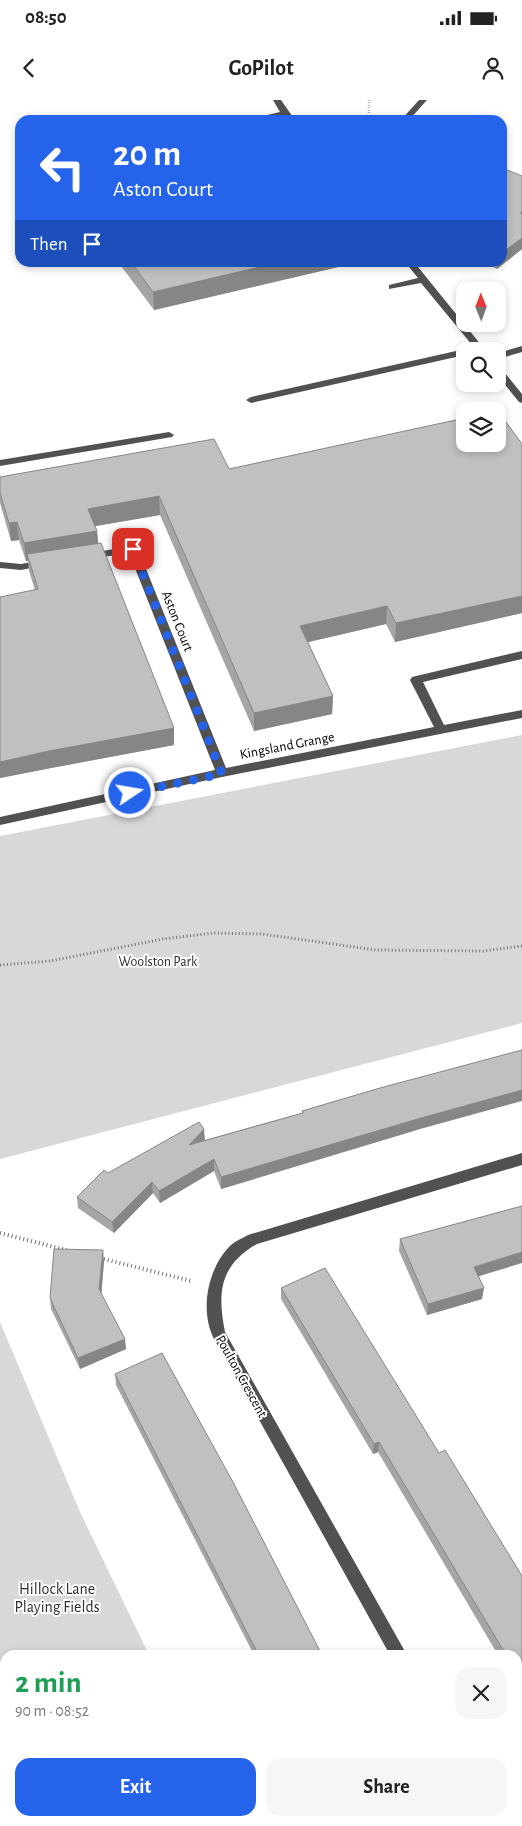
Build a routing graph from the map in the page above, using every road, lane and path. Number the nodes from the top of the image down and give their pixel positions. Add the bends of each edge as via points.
1 (277, 100) edge
2 (369, 100) edge
3 (423, 100) edge
4 (285, 113) joint
5 (275, 115) edge
6 (369, 115) edge
7 (410, 115) edge
8 (413, 267) edge
9 (422, 280) junction
10 (392, 287) dead end
11 (474, 342) edge
12 (522, 349) edge
13 (456, 354) edge
14 (506, 354) edge
15 (506, 380) edge
16 (251, 400) dead end
17 (522, 400) edge
18 (169, 435) dead end
19 (0, 462) edge
20 (77, 558) edge
21 (58, 561) edge
22 (0, 565) edge
23 (522, 654) edge
24 (522, 714) edge
25 (441, 730) junction
26 (222, 774) junction
27 (0, 821) edge
28 (522, 946) edge
29 (0, 965) edge
30 (522, 1159) edge
31 (0, 1233) edge
32 (74, 1252) edge
33 (93, 1256) edge
34 (214, 1287) junction
35 (396, 1650) edge

1 - 4 street
2 - 6 path
3 - 7 street
4 - 5 street
8 - 9 street
9 - 10 street
9 - 11 street
12 - 14 street
13 - 16 street
15 - 17 street
18 - 19 street
20 - 26 street, Aston Court via 133,549
21 - 22 street
23 - 25 street via 416,680
24 - 25 street, Kingsland Grange
25 - 26 street, Kingsland Grange
26 - 27 street, Kingsland Grange
28 - 29 path via 483,951 376,950 262,934 213,933 163,939 50,961
30 - 34 street, Poulton Crescent via 253,1239 234,1251 222,1267
31 - 32 path
33 - 34 path
34 - 35 street, Poulton Crescent via 212,1312 218,1333

